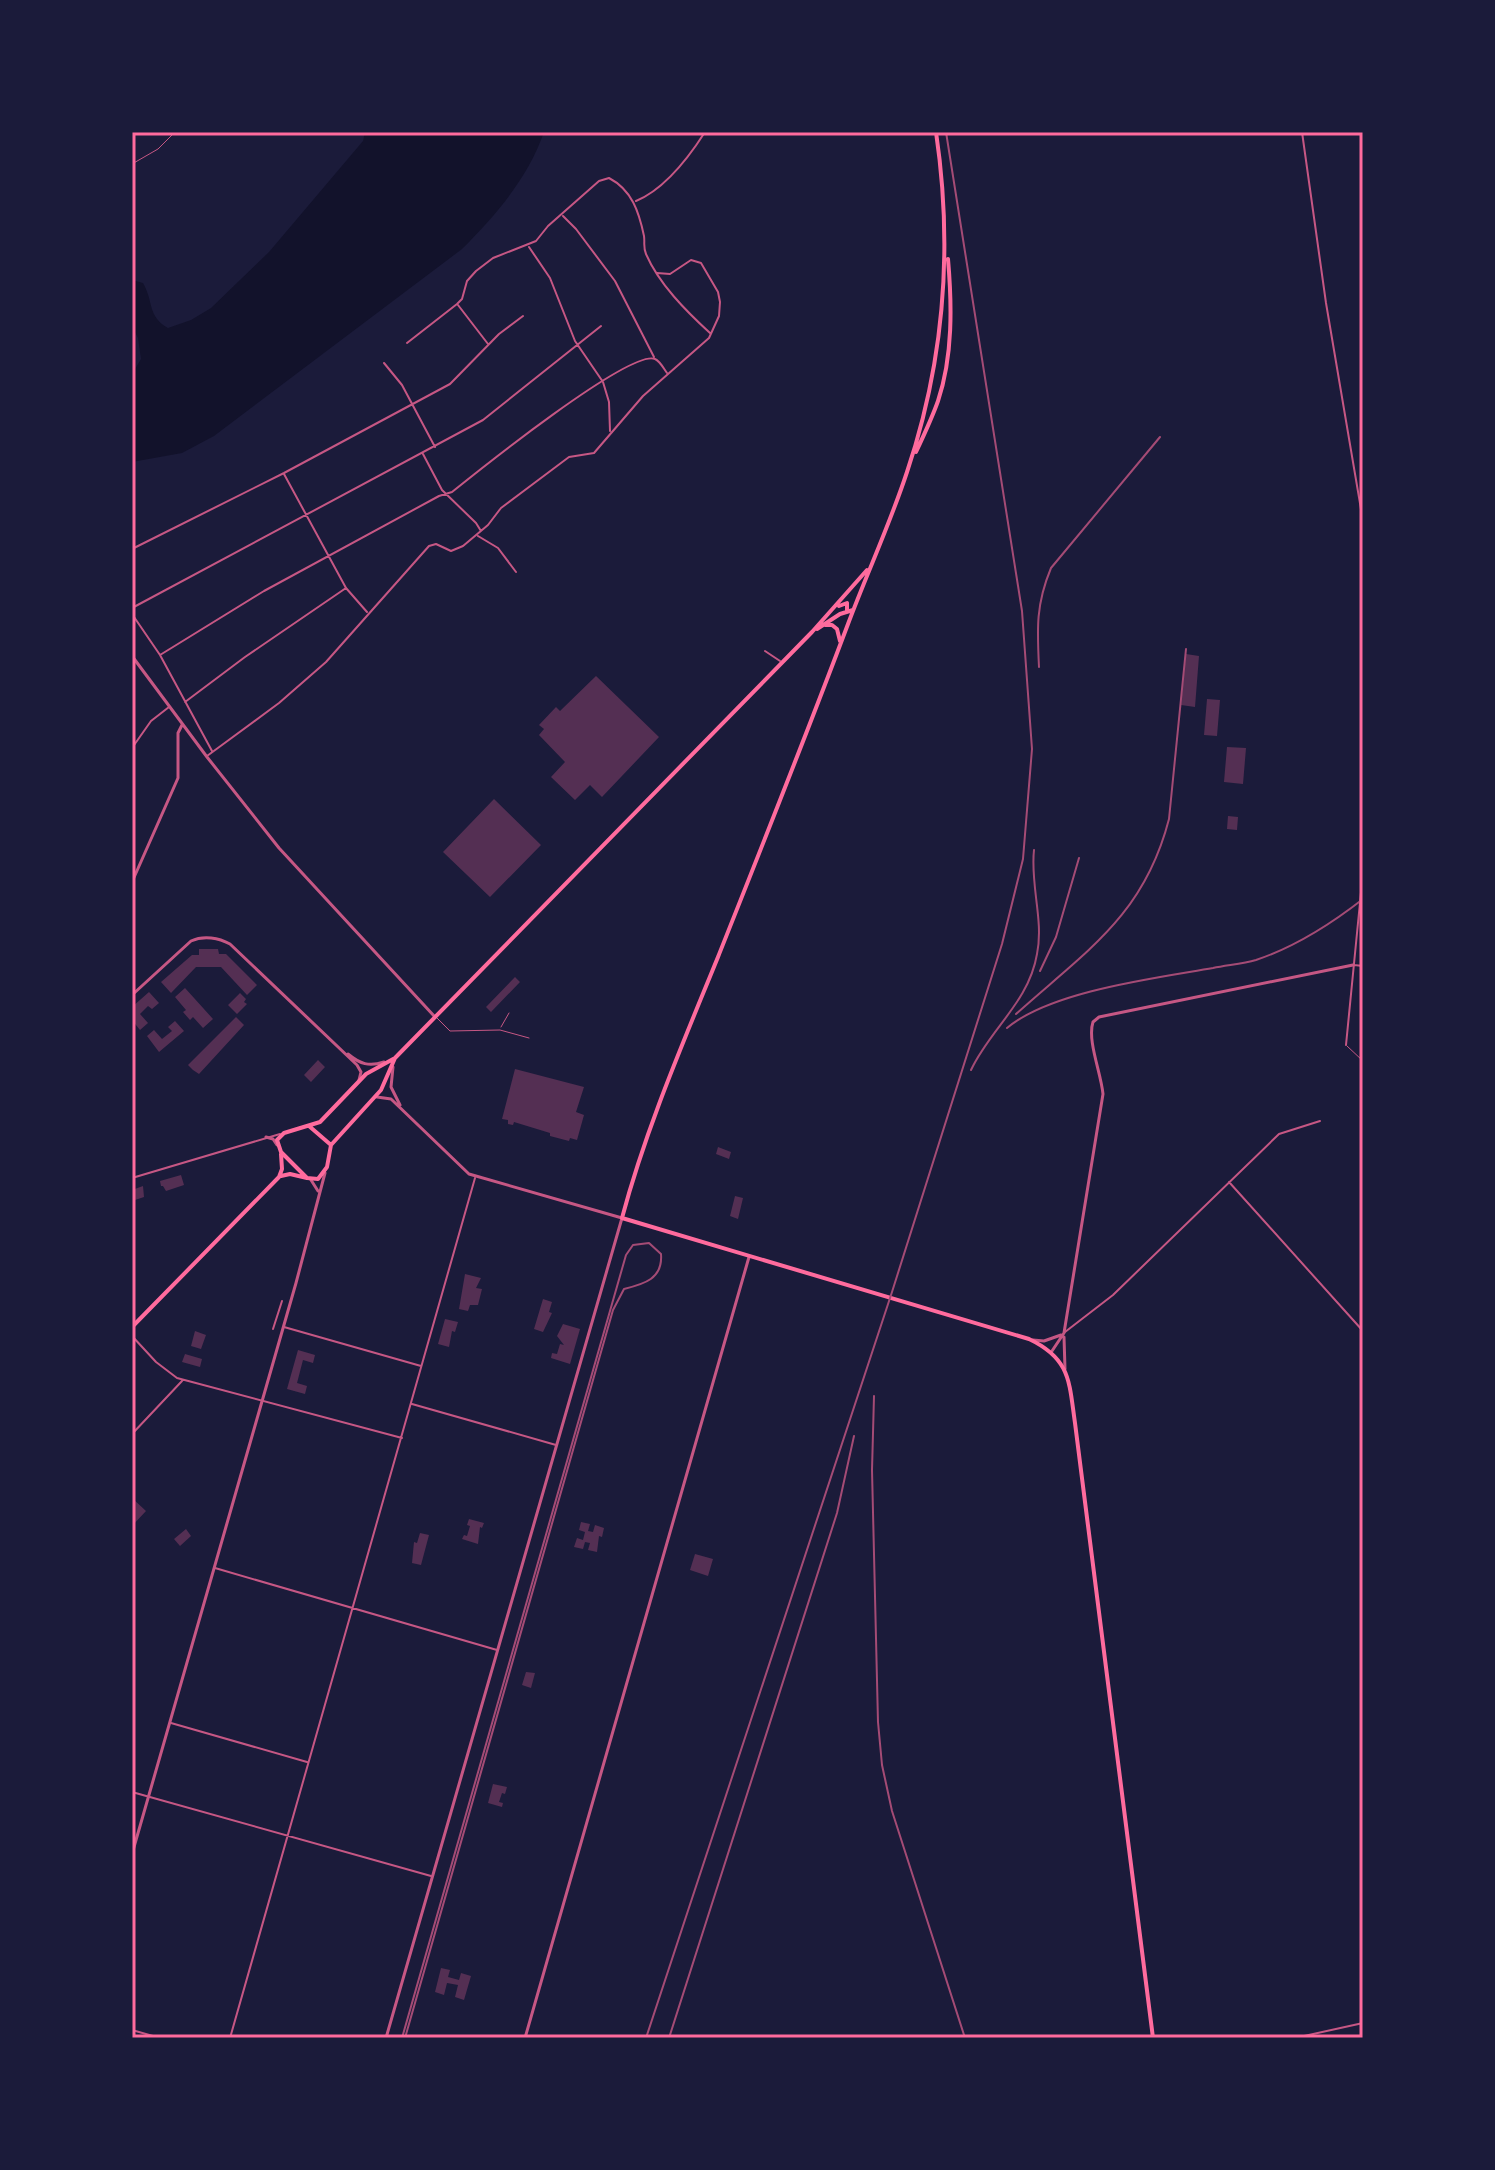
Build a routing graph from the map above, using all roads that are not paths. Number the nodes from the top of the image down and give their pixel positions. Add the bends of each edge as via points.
1 (175, 132) edge
2 (705, 132) edge
3 (936, 132) edge
4 (1302, 132) edge
5 (132, 164) edge
6 (634, 202) junction
7 (562, 216) junction
8 (946, 240) junction
9 (529, 246) junction
10 (657, 273) junction
11 (457, 304) junction
12 (523, 316) dead end
13 (601, 326) dead end
14 (711, 333) junction
15 (407, 343) dead end
16 (577, 344) junction
17 (489, 346) junction
18 (936, 358) junction
19 (654, 359) junction
20 (947, 360) junction
21 (384, 363) dead end
22 (934, 371) junction
23 (945, 374) junction
24 (668, 375) junction
25 (602, 379) junction
26 (412, 405) junction
27 (611, 432) junction
28 (435, 447) junction
29 (422, 453) junction
30 (909, 467) junction
31 (284, 473) junction
32 (447, 494) junction
33 (306, 514) junction
34 (1363, 521) edge
35 (481, 531) junction
36 (477, 535) junction
37 (132, 549) edge
38 (329, 557) junction
39 (873, 561) junction
40 (516, 572) dead end
41 (346, 588) junction
42 (132, 608) edge
43 (833, 609) junction
44 (850, 611) junction
45 (368, 613) junction
46 (132, 614) edge
47 (822, 626) junction
48 (812, 632) junction
49 (840, 644) junction
50 (765, 651) dead end
51 (160, 655) junction
52 (132, 656) edge
53 (783, 663) junction
54 (185, 702) junction
55 (170, 706) junction
56 (182, 725) junction
57 (132, 748) edge
58 (212, 752) junction
59 (207, 757) junction
60 (1363, 872) edge
61 (132, 882) edge
62 (1363, 921) edge
63 (1358, 923) junction
64 (1353, 965) junction
65 (1363, 966) edge
66 (132, 995) edge
67 (509, 1013) dead end
68 (435, 1017) junction
69 (500, 1030) junction
70 (529, 1038) dead end
71 (1346, 1045) joint
72 (342, 1051) junction
73 (395, 1058) junction
74 (1363, 1060) edge
75 (358, 1083) junction
76 (374, 1098) junction
77 (407, 1115) junction
78 (1320, 1121) dead end
79 (309, 1126) junction
80 (284, 1133) junction
81 (266, 1137) junction
82 (277, 1145) junction
83 (331, 1145) junction
84 (281, 1152) junction
85 (325, 1173) junction
86 (476, 1176) junction
87 (279, 1177) junction
88 (132, 1178) edge
89 (307, 1178) junction
90 (1229, 1181) junction
91 (319, 1195) junction
92 (622, 1218) junction
93 (749, 1257) junction
94 (282, 1301) dead end
95 (132, 1327) edge
96 (283, 1327) junction
97 (273, 1329) dead end
98 (1363, 1331) edge
99 (1064, 1333) junction
100 (132, 1336) edge
101 (1029, 1339) junction
102 (1052, 1351) junction
103 (422, 1366) junction
104 (1066, 1374) junction
105 (183, 1379) junction
106 (262, 1400) junction
107 (411, 1404) junction
108 (132, 1434) edge
109 (402, 1438) junction
110 (557, 1446) junction
111 (214, 1568) junction
112 (353, 1608) junction
113 (498, 1650) junction
114 (170, 1723) junction
115 (309, 1762) junction
116 (132, 1792) edge
117 (148, 1797) junction
118 (288, 1835) junction
119 (132, 1854) edge
120 (433, 1877) junction
121 (1363, 2023) edge
122 (132, 2030) edge
123 (160, 2038) edge
124 (230, 2038) edge
125 (386, 2038) edge
126 (525, 2038) edge
127 (1153, 2038) edge
128 (1295, 2038) edge

1 - 5 lane
2 - 6 street via 667,178
3 - 8 main road
4 - 34 street
6 - 7 street via 620,184 606,178
6 - 10 street via 644,249
7 - 9 street
7 - 19 street via 615,281
8 - 18 main road
8 - 20 main road
9 - 11 street via 493,258 476,271
9 - 16 street via 550,278
10 - 14 street
10 - 14 street via 670,274 691,260 701,263 720,296
11 - 15 street
11 - 17 street
12 - 17 street
13 - 16 street
14 - 24 street
16 - 25 street
16 - 28 street via 483,420
17 - 26 street via 456,380
18 - 20 main road via 941,364
18 - 22 main road
19 - 24 street
19 - 25 street
20 - 23 main road
21 - 26 street
22 - 23 main road via 939,368
22 - 30 main road
23 - 30 main road
24 - 27 street
25 - 27 street
25 - 32 street
26 - 28 street
26 - 31 street
27 - 35 street via 594,453 573,455 539,478
28 - 29 street
29 - 32 street
29 - 33 street
30 - 39 main road
31 - 33 street
31 - 37 street
32 - 35 street
32 - 38 street
33 - 38 street
33 - 42 street
35 - 36 street
36 - 40 street via 498,548
36 - 45 street via 453,551 429,546
38 - 41 street
38 - 51 street
39 - 43 main road
39 - 44 main road
41 - 45 street
41 - 54 street
43 - 44 main road via 847,603
43 - 48 main road
44 - 47 main road
44 - 49 main road
45 - 58 street via 291,694
46 - 51 street
47 - 48 main road
47 - 49 main road via 837,629
48 - 53 main road
49 - 92 main road via 670,1076
50 - 53 street
51 - 54 street
52 - 55 street
53 - 68 main road
54 - 58 street
55 - 56 street
55 - 57 street via 151,721
56 - 59 street
56 - 61 street via 178,778
58 - 59 street
59 - 68 street via 299,871
60 - 63 street
62 - 63 street
63 - 64 street
64 - 65 street
64 - 71 street
64 - 99 street via 1093,1022 1103,1094
66 - 72 street via 191,941 210,938 230,944
67 - 69 lane
68 - 69 lane via 450,1031
68 - 73 main road
69 - 70 lane
71 - 74 lane
72 - 73 street via 365,1064
72 - 75 street via 357,1065
73 - 75 main road
73 - 76 main road
73 - 77 street via 392,1091
75 - 79 main road via 320,1122
76 - 77 street via 391,1099
76 - 83 main road
77 - 86 street via 463,1171
78 - 90 street via 1279,1134
79 - 80 main road
79 - 83 main road
80 - 81 street
80 - 82 main road
81 - 82 street
81 - 88 street
82 - 84 main road
83 - 85 main road
84 - 87 main road
84 - 89 main road
85 - 89 main road
85 - 91 street
86 - 92 street
86 - 103 street
87 - 89 main road
87 - 95 main road
89 - 91 street
90 - 98 street
90 - 99 street via 1113,1295
91 - 96 street
92 - 93 main road
92 - 110 street
93 - 101 main road
93 - 126 street
94 - 97 street
96 - 103 street
96 - 106 street
99 - 101 street via 1044,1341
99 - 102 street
99 - 104 street
100 - 105 street via 156,1362
101 - 102 main road
102 - 104 main road
103 - 107 street
104 - 127 main road
105 - 106 street
105 - 108 street
106 - 109 street
106 - 111 street
107 - 109 street
107 - 110 street
109 - 112 street
110 - 113 street
111 - 112 street
111 - 114 street
112 - 113 street
112 - 115 street
113 - 120 street
114 - 115 street
114 - 117 street
115 - 118 street
116 - 117 street
117 - 118 street
117 - 119 street
118 - 120 street
118 - 124 street
120 - 125 street
121 - 128 street
122 - 123 street

